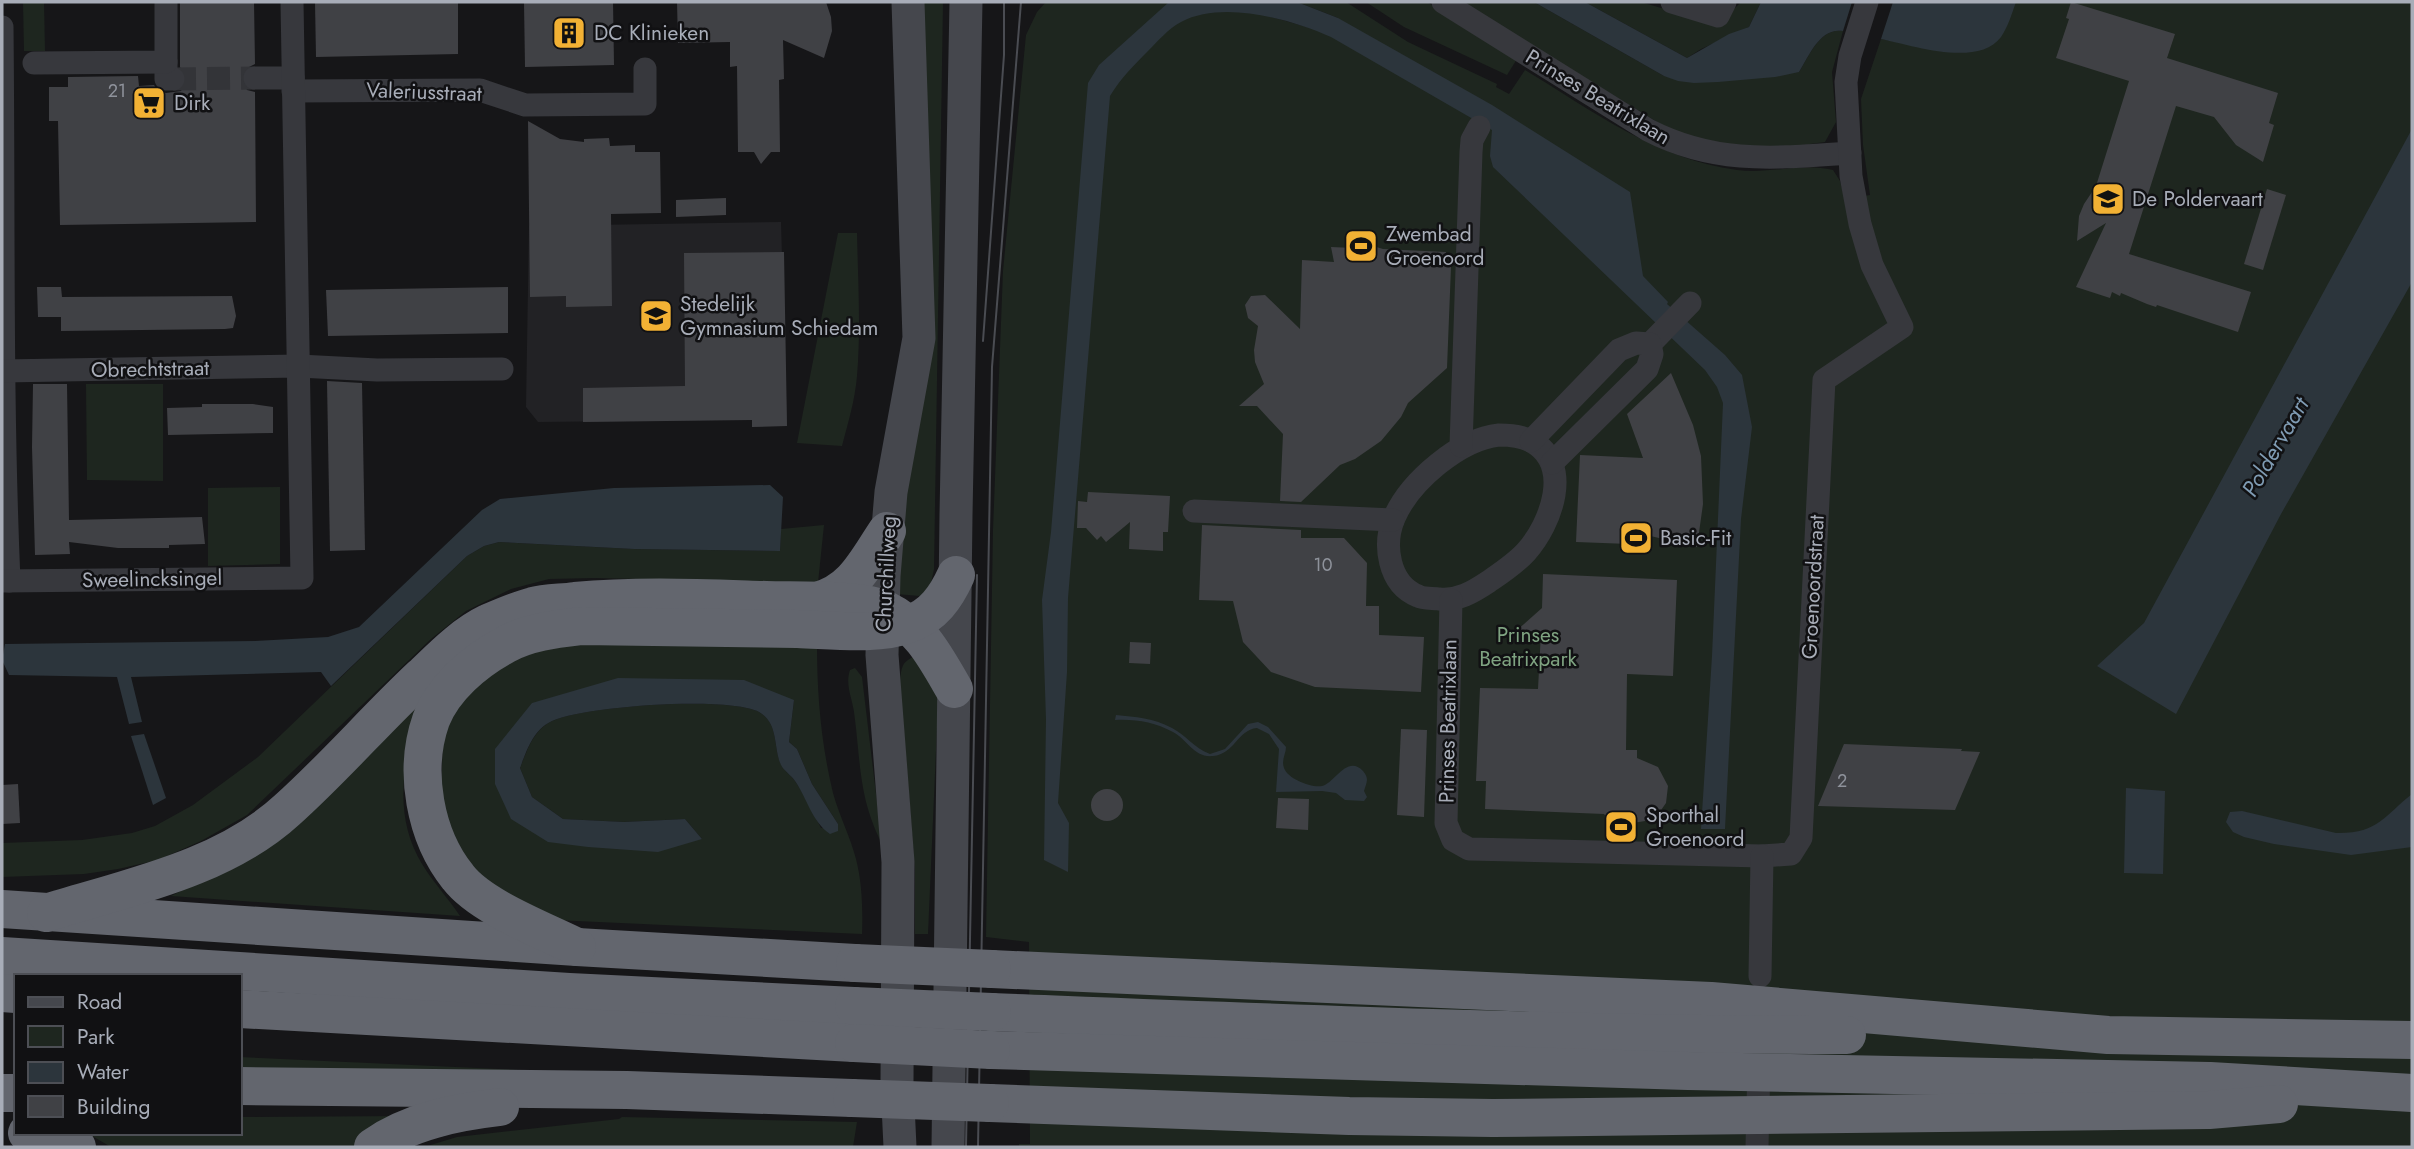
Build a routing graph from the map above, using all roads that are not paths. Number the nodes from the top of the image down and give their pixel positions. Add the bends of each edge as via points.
1 (166, 2) edge
2 (292, 2) edge
3 (908, 2) edge
4 (966, 2) edge
5 (1443, 2) edge
6 (1672, 2) edge
7 (1867, 2) edge
8 (1721, 9) edge
9 (2, 27) edge
10 (34, 62) dead end
11 (645, 68) dead end
12 (255, 78) tunnel mouth
13 (293, 84) junction
14 (1479, 127) dead end
15 (1850, 153) junction
16 (1690, 303) dead end
17 (1654, 340) junction
18 (299, 366) junction
19 (502, 369) dead end
20 (2, 371) edge
21 (1531, 441) junction
22 (1461, 446) junction
23 (1552, 464) junction
24 (1194, 511) dead end
25 (1393, 520) junction
26 (887, 531) junction
27 (956, 576) junction
28 (5, 581) edge
29 (1451, 600) junction
30 (817, 601) junction
31 (892, 621) junction
32 (954, 689) junction
33 (1453, 840) joint
34 (1762, 856) junction
35 (2, 909) edge
36 (46, 913) junction
37 (577, 947) junction
38 (2, 956) edge
39 (1760, 976) dead end
40 (242, 1009) edge
41 (2113, 1035) junction
42 (2412, 1040) edge
43 (242, 1086) edge
44 (627, 1090) junction
45 (2404, 1093) edge
46 (2118, 1095) junction
47 (34, 1135) edge
48 (77, 1147) edge
49 (373, 1147) edge
50 (900, 1147) edge
51 (948, 1147) edge

1 - 10 street via 169,71
2 - 13 street
3 - 26 main road, Churchillweg via 919,338
4 - 27 main road
5 - 15 street, Prinses Beatrixlaan via 1674,142 1742,158
6 - 8 street
7 - 15 street via 1846,82
9 - 20 street
11 - 13 street, Valeriusstraat via 645,104 526,105 480,90
12 - 13 street
13 - 18 street
14 - 22 street via 1471,145
15 - 34 street, Groenoordstraat via 1868,252 1902,327 1824,380 1801,838 1791,855
16 - 17 street
17 - 21 street via 1619,350
17 - 23 street via 1647,369
18 - 19 street
18 - 20 street, Obrechtstraat
18 - 28 street, Sweelincksingel via 302,579
20 - 28 street
21 - 22 street via 1499,435
21 - 23 street
22 - 25 street via 1420,482
23 - 29 street via 1552,510 1526,552 1473,592
24 - 25 street
25 - 29 street via 1390,565 1402,585 1419,597
26 - 30 highway via 851,584
26 - 31 main road, Churchillweg
27 - 31 highway via 941,602 923,618
27 - 32 main road
29 - 33 street, Prinses Beatrixlaan via 1446,824
30 - 31 highway via 866,604
30 - 36 highway via 606,598 534,606 486,624 452,648 286,812 244,840 152,883
31 - 32 highway via 930,648
31 - 37 highway via 582,626 542,631 506,644 461,677 432,719 425,748 426,805 439,849 460,880 492,905
31 - 50 main road, Churchillweg via 882,655 899,874
32 - 51 main road
33 - 34 street, Groenoordstraat via 1469,849
34 - 39 street
35 - 36 highway
36 - 37 highway
37 - 41 highway, bridge via 1710,1001
38 - 41 highway, bridge via 556,991 1323,1026 1708,1035
40 - 46 highway, bridge via 991,1050 1660,1071
41 - 42 highway
43 - 44 highway
44 - 46 highway, bridge via 1493,1118
44 - 49 highway via 452,1115 415,1126
45 - 46 highway
47 - 48 highway

